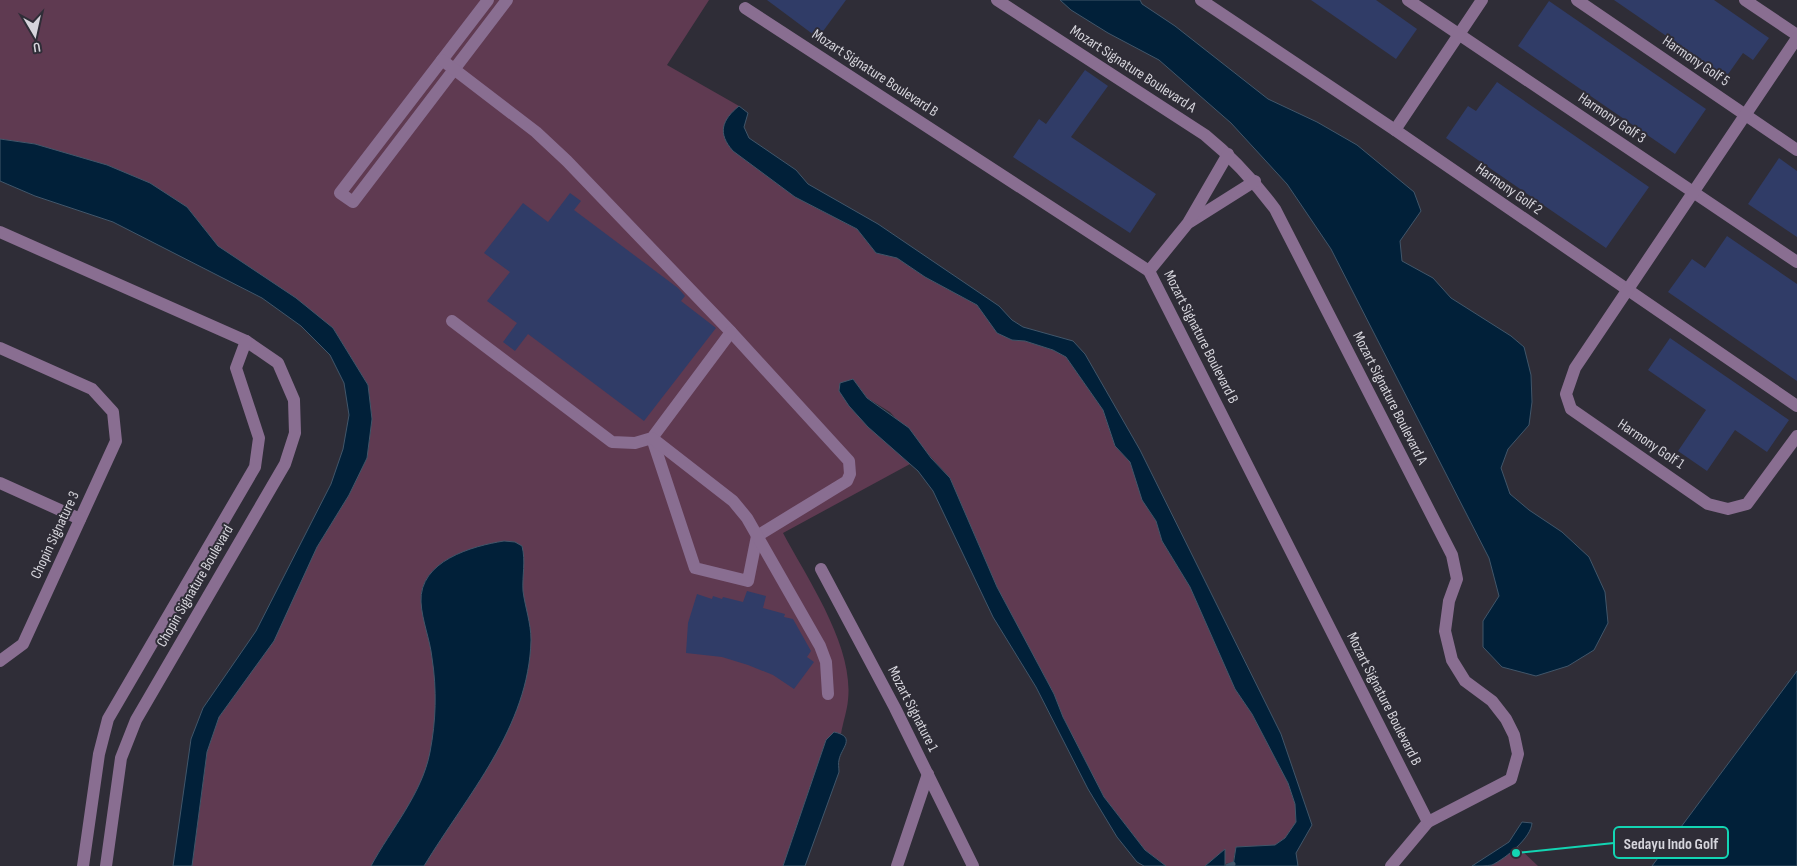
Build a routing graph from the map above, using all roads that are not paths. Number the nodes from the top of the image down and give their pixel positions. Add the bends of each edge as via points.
1 (488, 0) edge
2 (507, 0) edge
3 (997, 0) edge
4 (1201, 0) edge
5 (1408, 0) edge
6 (1482, 0) edge
7 (1577, 0) edge
8 (1745, 0) edge
9 (745, 8) dead end
10 (1459, 34) junction
11 (1797, 36) edge
12 (442, 60) junction
13 (454, 70) junction
14 (1746, 115) junction
15 (1395, 130) junction
16 (1797, 150) edge
17 (1228, 154) junction
18 (1255, 181) junction
19 (1694, 193) junction
20 (1188, 223) junction
21 (0, 232) edge
22 (1797, 262) edge
23 (1149, 271) junction
24 (1628, 291) junction
25 (452, 321) dead end
26 (731, 332) junction
27 (246, 341) junction
28 (0, 348) edge
29 (1797, 406) edge
30 (1797, 436) edge
31 (652, 438) junction
32 (0, 483) edge
33 (80, 519) junction
34 (757, 536) junction
35 (822, 569) dead end
36 (0, 662) edge
37 (828, 694) dead end
38 (928, 774) junction
39 (1428, 822) junction
40 (83, 866) edge
41 (106, 866) edge
42 (897, 866) edge
43 (973, 866) edge
44 (1391, 866) edge

1 - 12 street
2 - 13 street
3 - 17 street, Mozart Signature Boulevard A
4 - 15 street, Harmony Golf 2
5 - 10 street, Harmony Golf 3
6 - 10 street
7 - 14 street, Harmony Golf 5
8 - 11 street
9 - 23 street, Mozart Signature Boulevard B
10 - 15 street
10 - 19 street, Harmony Golf 3
11 - 14 street
12 - 13 street
12 - 13 street via 340,193 346,198 353,202
13 - 26 street via 536,132
14 - 16 street, Harmony Golf 5
14 - 19 street
15 - 24 street, Harmony Golf 2
17 - 18 street, Mozart Signature Boulevard A
17 - 20 street
18 - 20 street
18 - 39 street, Mozart Signature Boulevard A via 1275,209 1452,555 1457,579 1445,631 1452,660 1465,681 1492,701 1514,735 1518,754 1512,779
19 - 22 street, Harmony Golf 3
19 - 24 street
20 - 23 street
21 - 27 street, Chopin Signature Boulevard
23 - 39 street, Mozart Signature Boulevard B
24 - 29 street, Harmony Golf 2
24 - 30 street, Harmony Golf 1 via 1576,368 1566,394 1571,409 1708,504 1728,509 1747,504
25 - 31 street via 612,442 635,443
26 - 31 street
26 - 34 street via 849,462 847,482
27 - 40 street, Chopin Signature Boulevard via 236,368 259,438 255,467 108,719 99,754
27 - 41 street, Chopin Signature Boulevard via 278,363 294,400 295,434 285,464 136,720 121,758
28 - 33 street, Chopin Signature 3 via 92,389 113,412 116,441
31 - 34 street via 733,501
31 - 34 street via 695,568 748,581
32 - 33 street
33 - 36 street, Chopin Signature 3 via 23,644
34 - 37 street via 820,646 826,662
35 - 38 street, Mozart Signature 1
38 - 42 street
38 - 43 street, Mozart Signature 1
39 - 44 street, Mozart Signature Boulevard A

